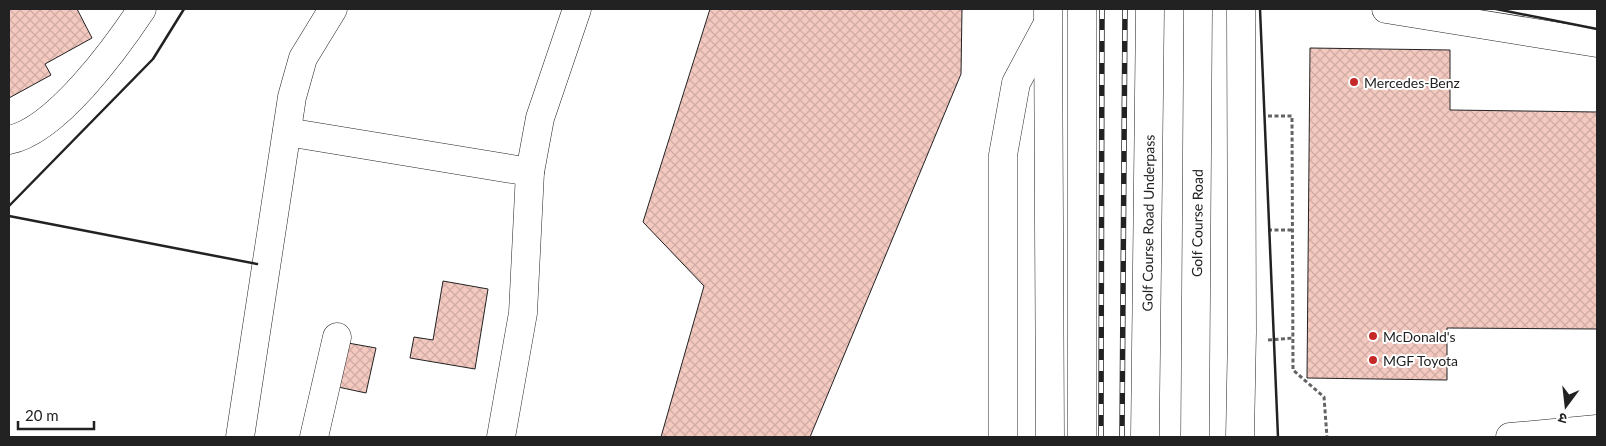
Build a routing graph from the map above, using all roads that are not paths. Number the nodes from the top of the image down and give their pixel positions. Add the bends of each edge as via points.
1 (142, 9) edge
2 (334, 9) edge
3 (577, 9) edge
4 (1082, 9) edge
5 (1150, 9) edge
6 (1198, 9) edge
7 (1241, 9) edge
8 (1386, 9) edge
9 (1048, 16) edge
10 (1597, 43) edge
11 (287, 132) junction
12 (9, 140) edge
13 (530, 172) junction
14 (337, 337) dead end
15 (1597, 429) edge
16 (240, 437) edge
17 (314, 437) edge
18 (501, 437) edge
19 (1003, 437) edge
20 (1050, 437) edge
21 (1082, 437) edge
22 (1145, 437) edge
23 (1195, 437) edge
24 (1240, 437) edge
25 (1510, 437) edge

1 - 12 street via 79,91 40,126
2 - 11 street via 303,58 292,97
3 - 13 street via 540,118
4 - 21 street
5 - 22 street, Golf Course Road Underpass
6 - 23 street, Golf Course Road
7 - 24 street
8 - 10 street
9 - 19 street via 1016,83 1003,155
9 - 20 street
11 - 13 street
11 - 16 street
13 - 18 street via 523,312
14 - 17 street
15 - 25 street

